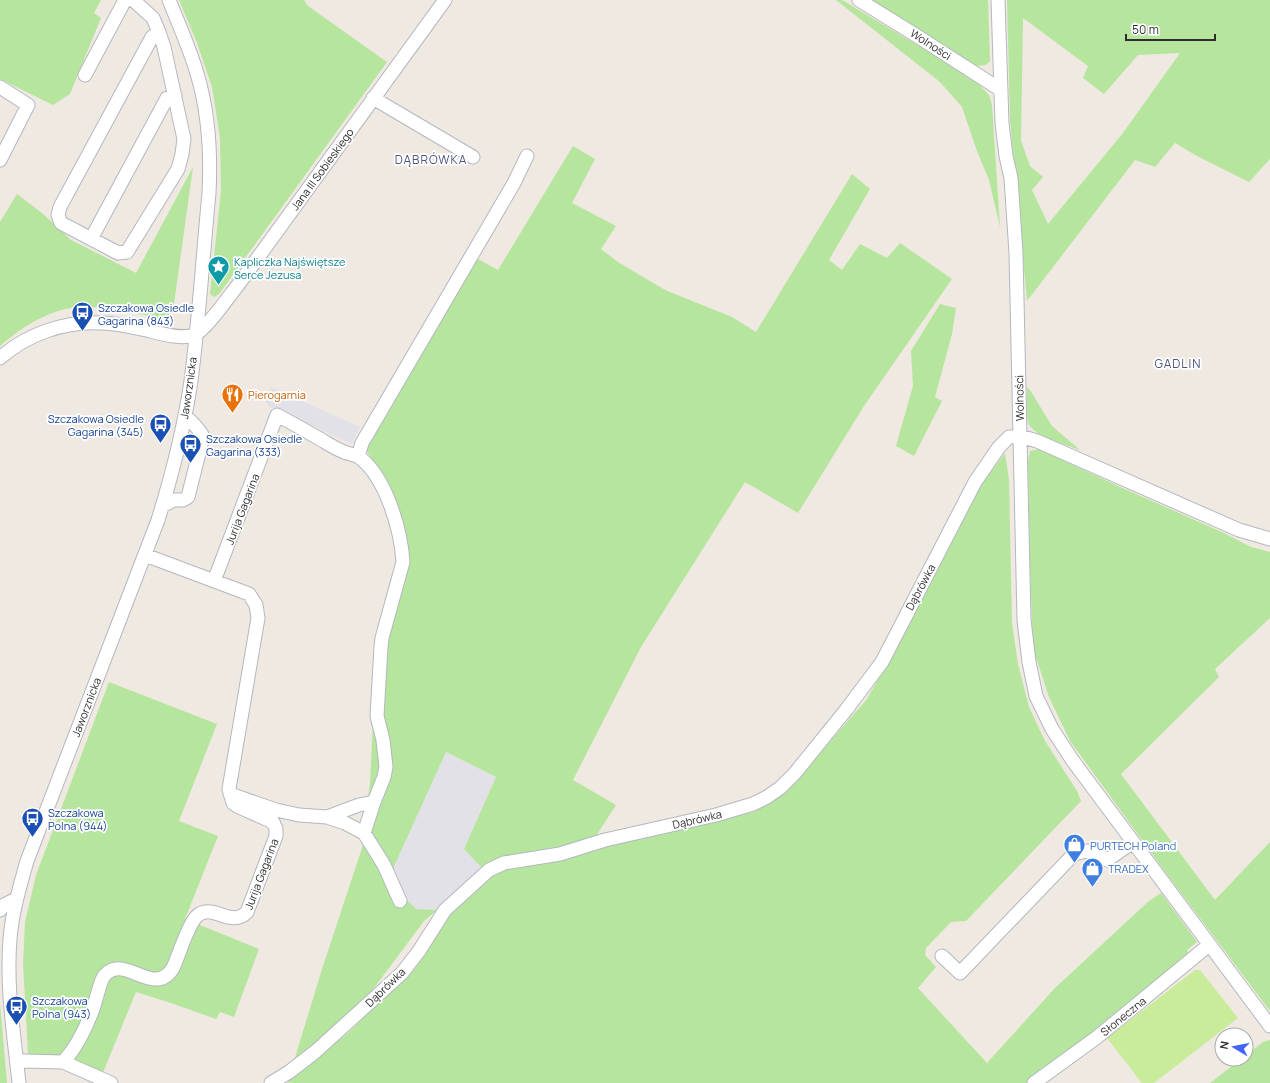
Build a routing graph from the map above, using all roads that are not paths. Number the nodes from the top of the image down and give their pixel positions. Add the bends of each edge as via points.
1 (125, 0) edge
2 (133, 0) edge
3 (169, 0) edge
4 (445, 0) edge
5 (859, 0) edge
6 (998, 0) edge
7 (159, 32) junction
8 (85, 74) dead end
9 (0, 87) edge
10 (1001, 90) junction
11 (175, 95) junction
12 (373, 98) junction
13 (527, 156) dead end
14 (473, 157) dead end
15 (0, 160) edge
16 (91, 239) junction
17 (195, 334) junction
18 (0, 358) edge
19 (185, 415) junction
20 (1020, 436) junction
21 (358, 456) junction
22 (162, 506) junction
23 (1270, 539) edge
24 (145, 554) junction
25 (214, 581) junction
26 (230, 794) junction
27 (374, 802) junction
28 (327, 817) junction
29 (364, 832) junction
30 (1133, 842) junction
31 (16, 899) junction
32 (400, 901) dead end
33 (0, 910) edge
34 (5, 938) edge
35 (1209, 945) junction
36 (942, 956) dead end
37 (1270, 1026) edge
38 (17, 1062) junction
39 (63, 1062) junction
40 (19, 1083) edge
41 (111, 1083) edge
42 (270, 1083) edge
43 (1034, 1083) edge

1 - 8 street
2 - 7 street via 153,18
3 - 17 street, Jaworznicka via 199,79 209,136 209,193
4 - 12 street, Jana III Sobieskiego
5 - 10 street, Wolności
6 - 10 street, Wolności
7 - 11 street
7 - 16 street via 152,37 60,207 58,215 61,223
9 - 15 street via 28,105
10 - 20 street, Wolności via 1002,123 1011,178 1016,253
11 - 16 street via 167,98
11 - 16 street via 184,139 178,168 127,252 118,253
12 - 14 street
12 - 17 street, Jana III Sobieskiego via 238,284 210,320
13 - 21 street via 514,183 362,443
17 - 18 street via 187,337 101,323 81,324 39,334
17 - 19 street, Jaworznicka
19 - 22 street, Jaworznicka
19 - 22 street via 201,431 203,437 188,497
20 - 23 street, Wolności via 1038,441 1239,530
20 - 30 street via 1024,620 1036,696 1052,729
20 - 42 street, Dąbrówka via 1009,437 999,447 975,482 882,662 846,710 780,788 753,804 716,815 605,840 560,854 504,863 489,870 445,910 402,973 315,1052
21 - 25 street, Jurija Gagarina via 342,451 277,415
21 - 27 street via 379,479 387,495 403,562 382,638 377,716 386,767
22 - 24 street, Jaworznicka
24 - 25 street
24 - 31 street, Jaworznicka via 27,861
25 - 26 street via 248,594 258,611
26 - 28 street via 276,810
26 - 39 street, Jurija Gagarina via 233,803 273,822 276,829 276,836 247,912 242,917 232,918 210,912 197,916 170,974 162,979 153,980 121,968 113,969 104,975 92,1012 72,1052
27 - 28 street
27 - 29 street
28 - 29 street
29 - 32 street via 384,865
30 - 35 street
30 - 36 street via 1107,860 1087,851 1074,854 960,973
31 - 33 street
31 - 34 street, Jaworznicka
34 - 38 street, Jaworznicka
35 - 37 street
35 - 43 street, Słoneczna via 1096,1038
38 - 39 street
38 - 40 street, Jaworznicka
39 - 41 street

